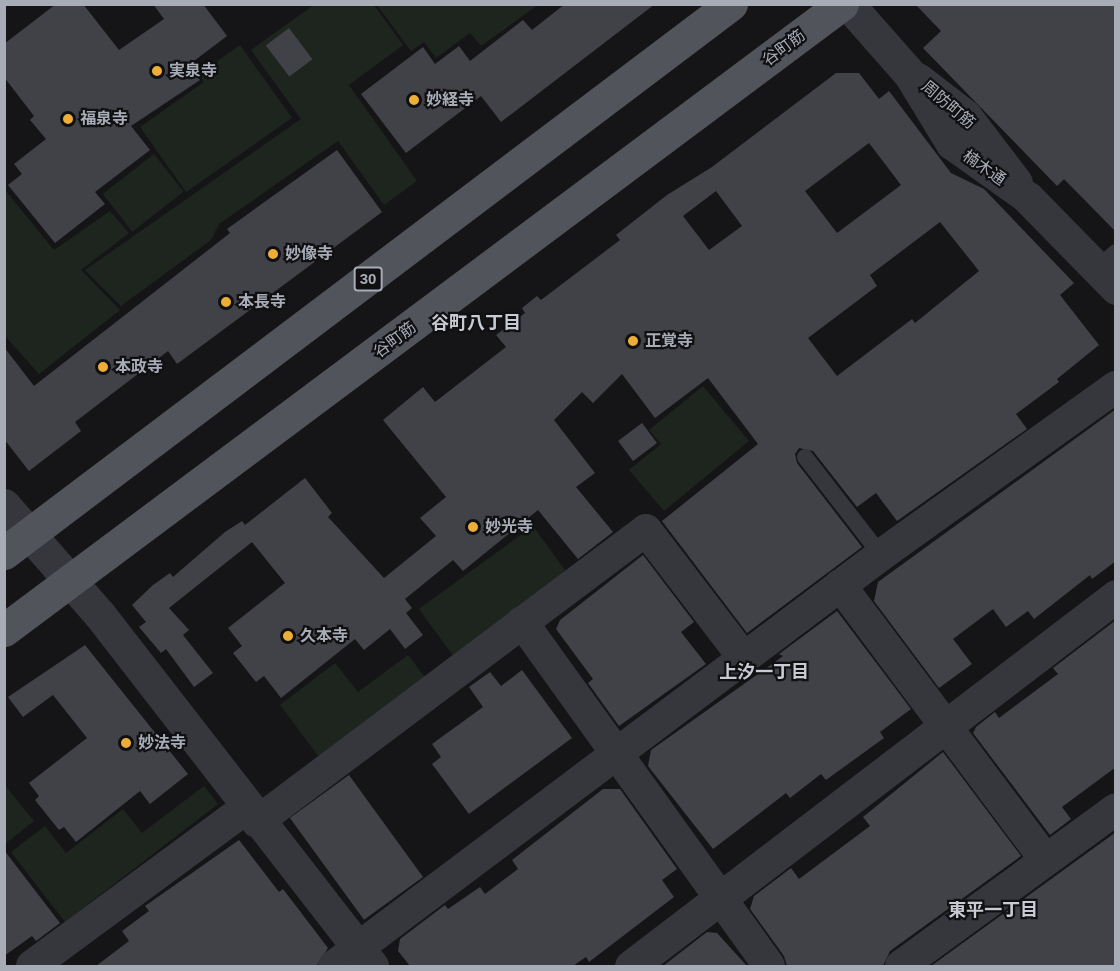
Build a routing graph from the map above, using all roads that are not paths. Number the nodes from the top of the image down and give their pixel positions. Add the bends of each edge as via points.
1 (731, 4) edge
2 (842, 4) edge
3 (848, 4) edge
4 (908, 72) joint
5 (1028, 198) joint
6 (1110, 270) edge
7 (1116, 387) edge
8 (805, 457) dead end
9 (4, 505) edge
10 (17, 544) edge
11 (881, 555) junction
12 (72, 583) junction
13 (840, 585) junction
14 (1116, 596) edge
15 (522, 622) junction
16 (4, 630) edge
17 (744, 658) junction
18 (946, 725) junction
19 (617, 753) junction
20 (1116, 809) edge
21 (251, 815) junction
22 (1045, 859) junction
23 (721, 898) junction
24 (355, 960) edge
25 (32, 966) edge
26 (632, 966) edge
27 (769, 966) edge
28 (902, 966) edge

1 - 10 main road, 30
2 - 12 main road, 谷町筋
3 - 4 street, 楠木通
4 - 5 street, 楠木通 via 952,144
5 - 6 street, 楠木通
7 - 11 street
8 - 11 lane
9 - 10 street
10 - 12 street
11 - 13 street
12 - 16 main road, 谷町筋
12 - 21 street
13 - 17 street
13 - 18 street
14 - 18 street
15 - 17 street via 646,530
15 - 19 street
15 - 21 street
17 - 19 street
18 - 22 street
18 - 23 street
19 - 23 street
19 - 24 street
20 - 22 street
21 - 24 street
21 - 25 street
22 - 28 street
23 - 26 street
23 - 27 street

